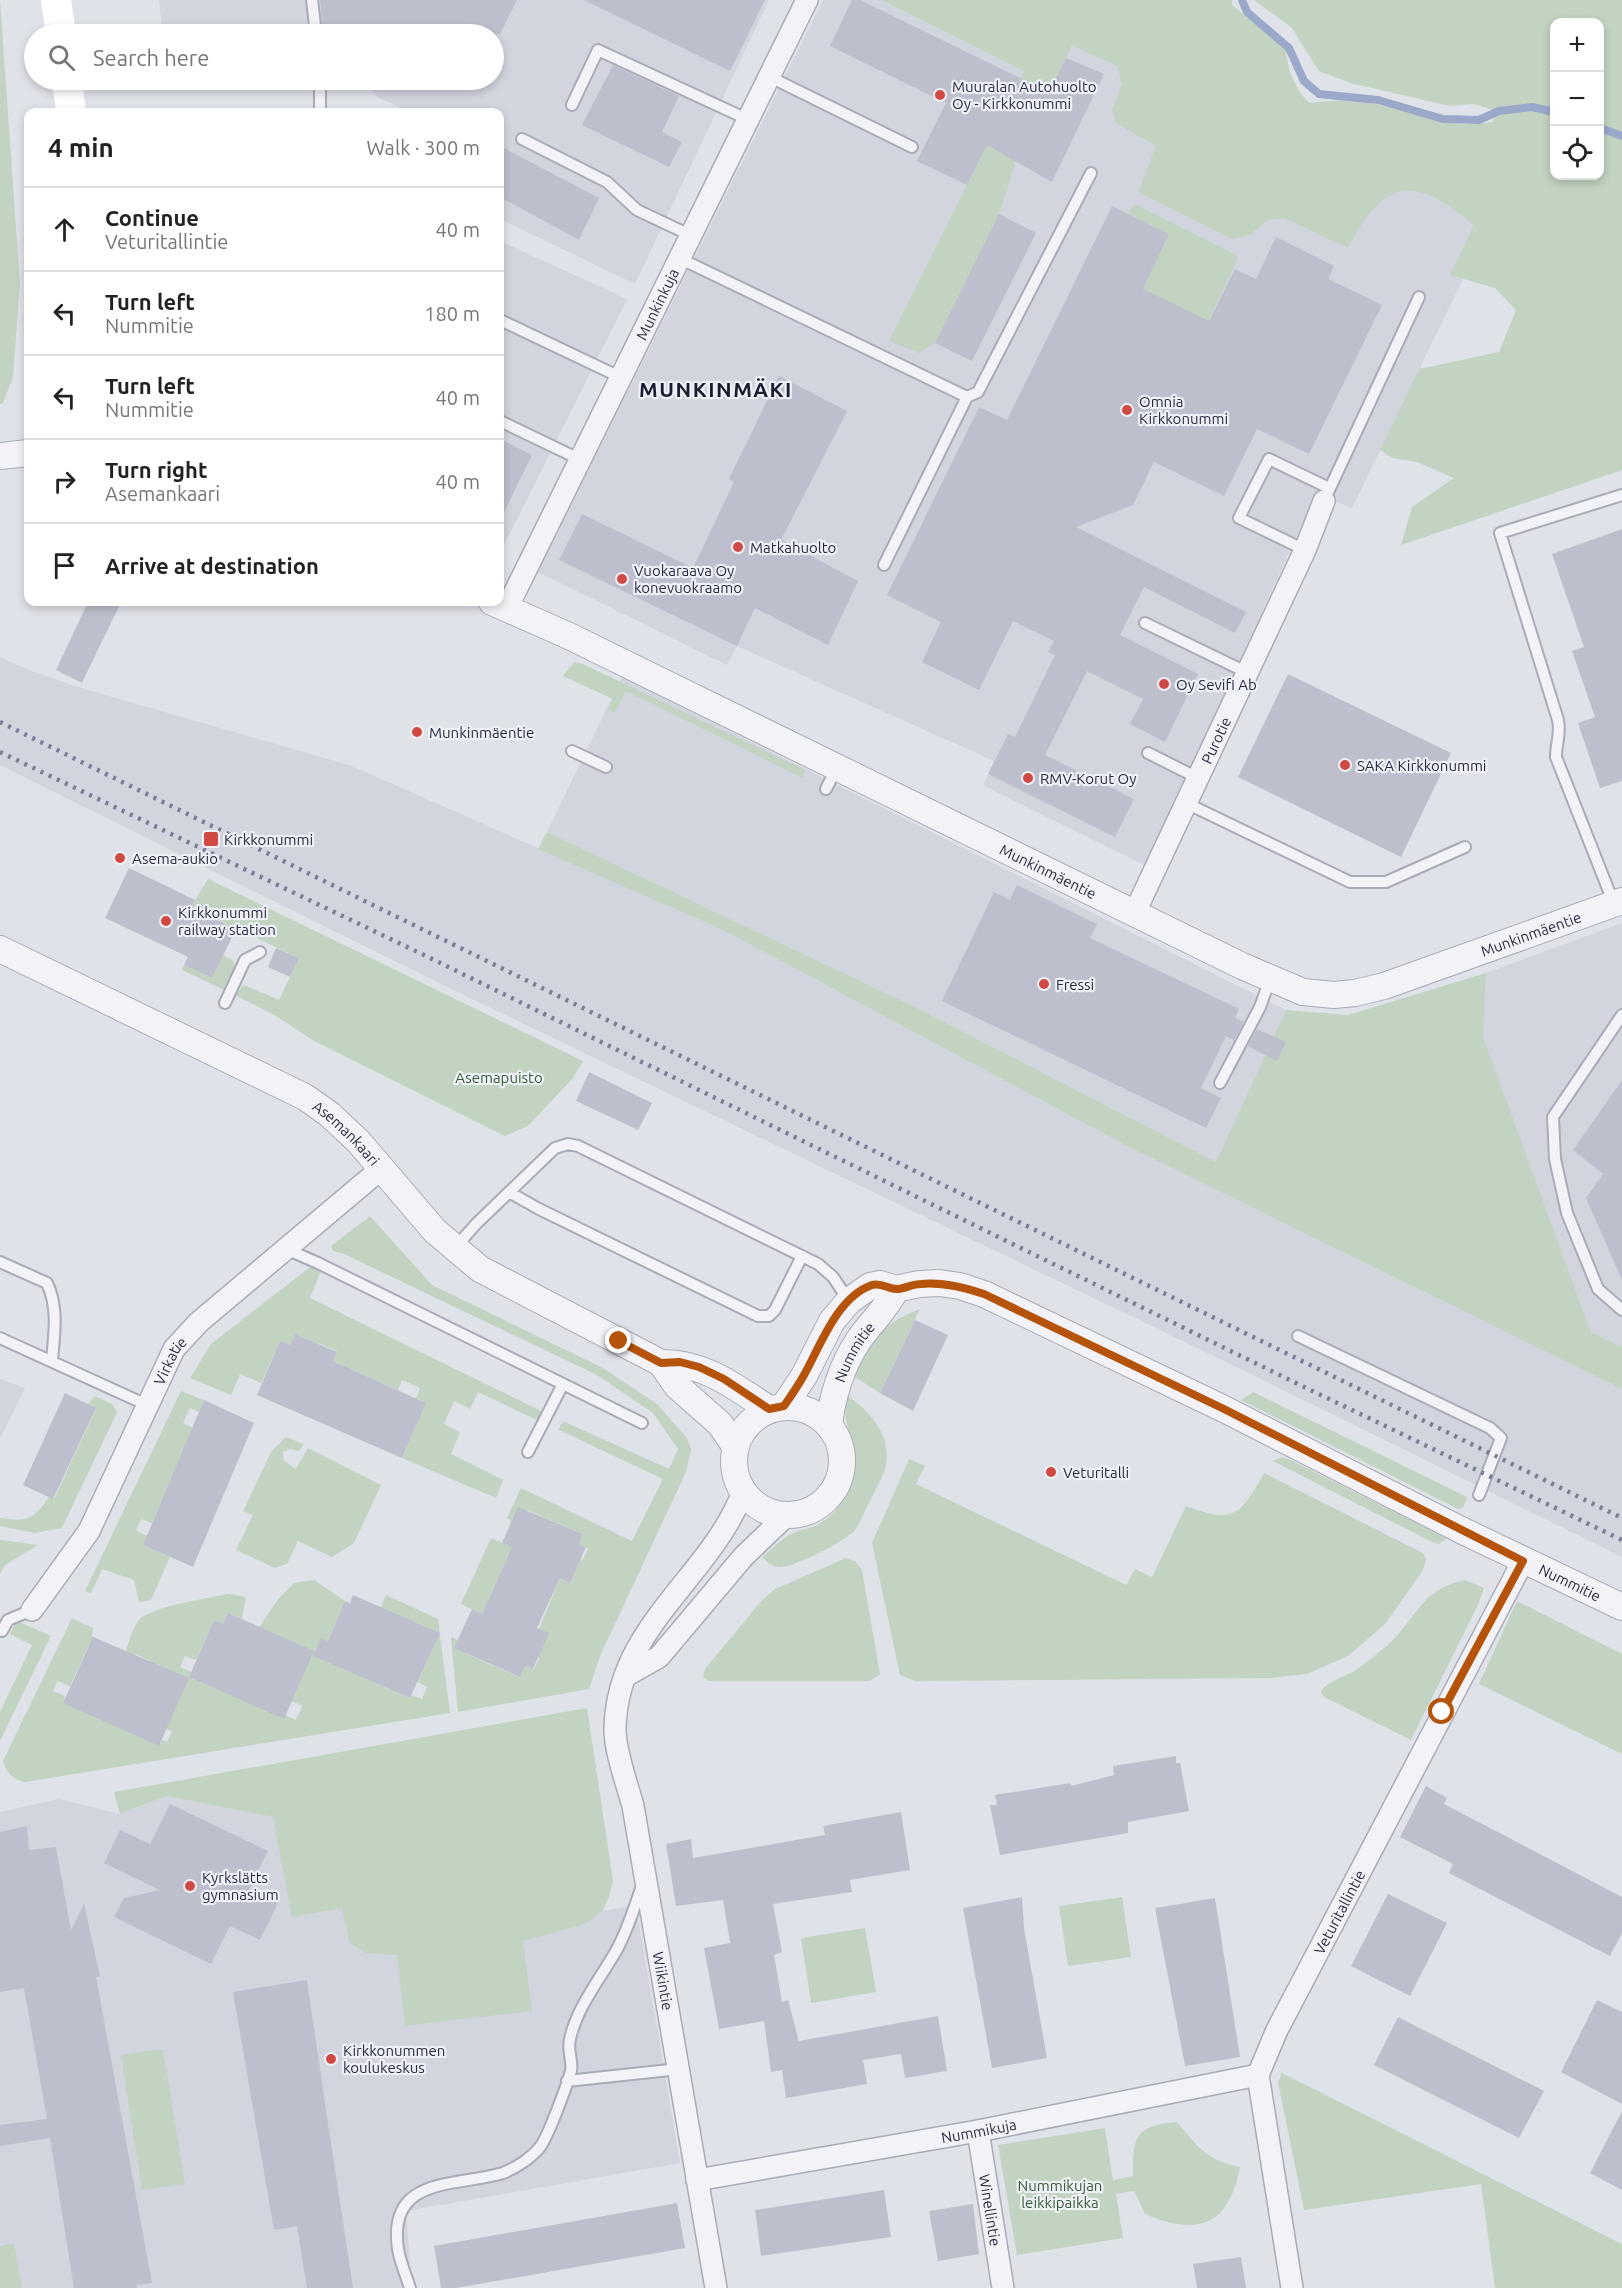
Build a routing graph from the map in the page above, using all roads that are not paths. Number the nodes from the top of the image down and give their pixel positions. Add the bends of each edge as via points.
1 (56, 0) edge
2 (312, 0) edge
3 (807, 0) edge
4 (60, 24) edge
5 (315, 24) edge
6 (770, 77) junction
7 (68, 90) edge
8 (321, 90) edge
9 (572, 105) dead end
10 (70, 108) edge
11 (320, 108) edge
12 (750, 120) junction
13 (522, 139) dead end
14 (912, 147) dead end
15 (1090, 173) dead end
16 (692, 236) junction
17 (681, 259) junction
18 (1419, 297) dead end
19 (504, 322) edge
20 (622, 378) junction
21 (967, 397) junction
22 (504, 423) edge
23 (24, 453) edge
24 (0, 456) edge
25 (581, 460) junction
26 (1326, 495) junction
27 (1622, 495) edge
28 (1305, 550) junction
29 (884, 566) dead end
30 (504, 598) edge
31 (502, 606) edge
32 (1145, 623) dead end
33 (1248, 673) junction
34 (572, 751) dead end
35 (1148, 753) dead end
36 (606, 767) dead end
37 (1198, 778) junction
38 (1186, 803) junction
39 (1465, 847) dead end
40 (1618, 903) edge
41 (1134, 914) junction
42 (0, 949) edge
43 (260, 952) dead end
44 (1270, 979) junction
45 (225, 1003) dead end
46 (1622, 1015) edge
47 (1220, 1083) dead end
48 (382, 1168) junction
49 (509, 1191) junction
50 (286, 1249) junction
51 (454, 1249) junction
52 (802, 1256) junction
53 (0, 1262) edge
54 (896, 1289) junction
55 (849, 1301) junction
56 (1622, 1310) edge
57 (1298, 1336) dead end
58 (0, 1338) edge
59 (52, 1362) junction
60 (661, 1363) junction
61 (563, 1384) junction
62 (147, 1405) junction
63 (776, 1408) junction
64 (642, 1423) dead end
65 (829, 1425) junction
66 (735, 1446) junction
67 (528, 1452) dead end
68 (743, 1492) junction
69 (1479, 1495) dead end
70 (786, 1515) junction
71 (1523, 1561) junction
72 (1622, 1607) edge
73 (32, 1610) joint
74 (2, 1631) dead end
75 (627, 1675) junction
76 (645, 1879) junction
77 (679, 2069) junction
78 (1258, 2075) junction
79 (567, 2081) junction
80 (978, 2131) junction
81 (697, 2180) junction
82 (410, 2288) edge
83 (716, 2288) edge
84 (1003, 2288) edge
85 (1292, 2288) edge

1 - 4 main road
2 - 5 lane
3 - 6 street, Munkinkuja
6 - 12 street, Munkinkuja
6 - 14 lane
7 - 10 main road
8 - 11 lane
9 - 12 lane via 598,50
12 - 16 street, Munkinkuja
13 - 16 lane via 608,182 637,210
15 - 21 lane via 978,392
16 - 17 street, Munkinkuja
17 - 20 street, Munkinkuja
17 - 21 lane
18 - 26 lane
19 - 20 lane
20 - 25 street, Munkinkuja
21 - 29 lane
22 - 25 lane
23 - 24 street
25 - 30 street, Munkinkuja
26 - 28 street, Purotie
26 - 28 lane via 1269,459 1239,518
27 - 40 lane via 1500,533 1558,720 1561,733 1556,757
28 - 33 street, Purotie
31 - 41 street, Munkinmäentie via 831,778
32 - 33 lane
33 - 37 street, Purotie
34 - 36 lane
35 - 37 lane
37 - 38 street, Purotie
38 - 39 lane via 1350,882 1386,882
38 - 41 street, Purotie
40 - 44 street, Munkinmäentie via 1355,993 1334,996 1303,992
41 - 44 street, Munkinmäentie
42 - 48 street, Asemankaari via 305,1097 329,1114
43 - 45 lane via 245,960
44 - 47 lane via 1260,1007
46 - 56 lane via 1552,1117 1552,1134 1567,1213 1598,1289
48 - 50 street, Virkatie
48 - 51 street, Asemankaari
49 - 51 lane
49 - 52 lane via 555,1148 578,1146
49 - 52 lane via 758,1316 769,1316 775,1310
50 - 61 lane
50 - 62 street, Virkatie via 174,1349
51 - 60 street, Asemankaari via 510,1286
52 - 55 lane via 833,1277
53 - 59 lane via 47,1283 56,1317
54 - 55 street, Nummitie via 880,1284 870,1286
54 - 65 street, Nummitie via 888,1307 849,1357 831,1406
54 - 71 street, Nummitie via 939,1283 984,1294 1224,1409
55 - 63 street, Nummitie via 832,1321 804,1376
57 - 69 lane via 1490,1428 1501,1438
58 - 59 lane
59 - 62 lane
60 - 63 street, Asemankaari via 699,1367
60 - 66 street, Asemankaari via 677,1386 720,1424
61 - 64 lane
61 - 67 lane
62 - 73 street, Virkatie via 89,1531
63 - 65 street via 808,1411
63 - 66 street via 748,1424
65 - 70 street via 837,1436 842,1457 834,1490 814,1509
66 - 68 street via 736,1478
68 - 70 street via 762,1509
68 - 75 street, Wiikintie via 719,1537 642,1637
70 - 75 street via 755,1542 659,1657
71 - 72 street, Nummitie
71 - 78 street, Veturitallintie via 1277,2030
73 - 74 lane via 8,1620
75 - 76 street, Wiikintie via 619,1696 615,1731
76 - 77 street, Wiikintie
76 - 79 lane via 618,1948 586,2000 569,2041 572,2069
77 - 79 lane
77 - 81 street, Wiikintie
78 - 80 street, Nummikuja
78 - 85 street
79 - 82 lane via 541,2146 524,2162 503,2173 464,2178 426,2189 406,2203 398,2218 398,2248
80 - 81 street, Nummikuja
80 - 84 street, Winellintie
81 - 83 street, Wiikintie

